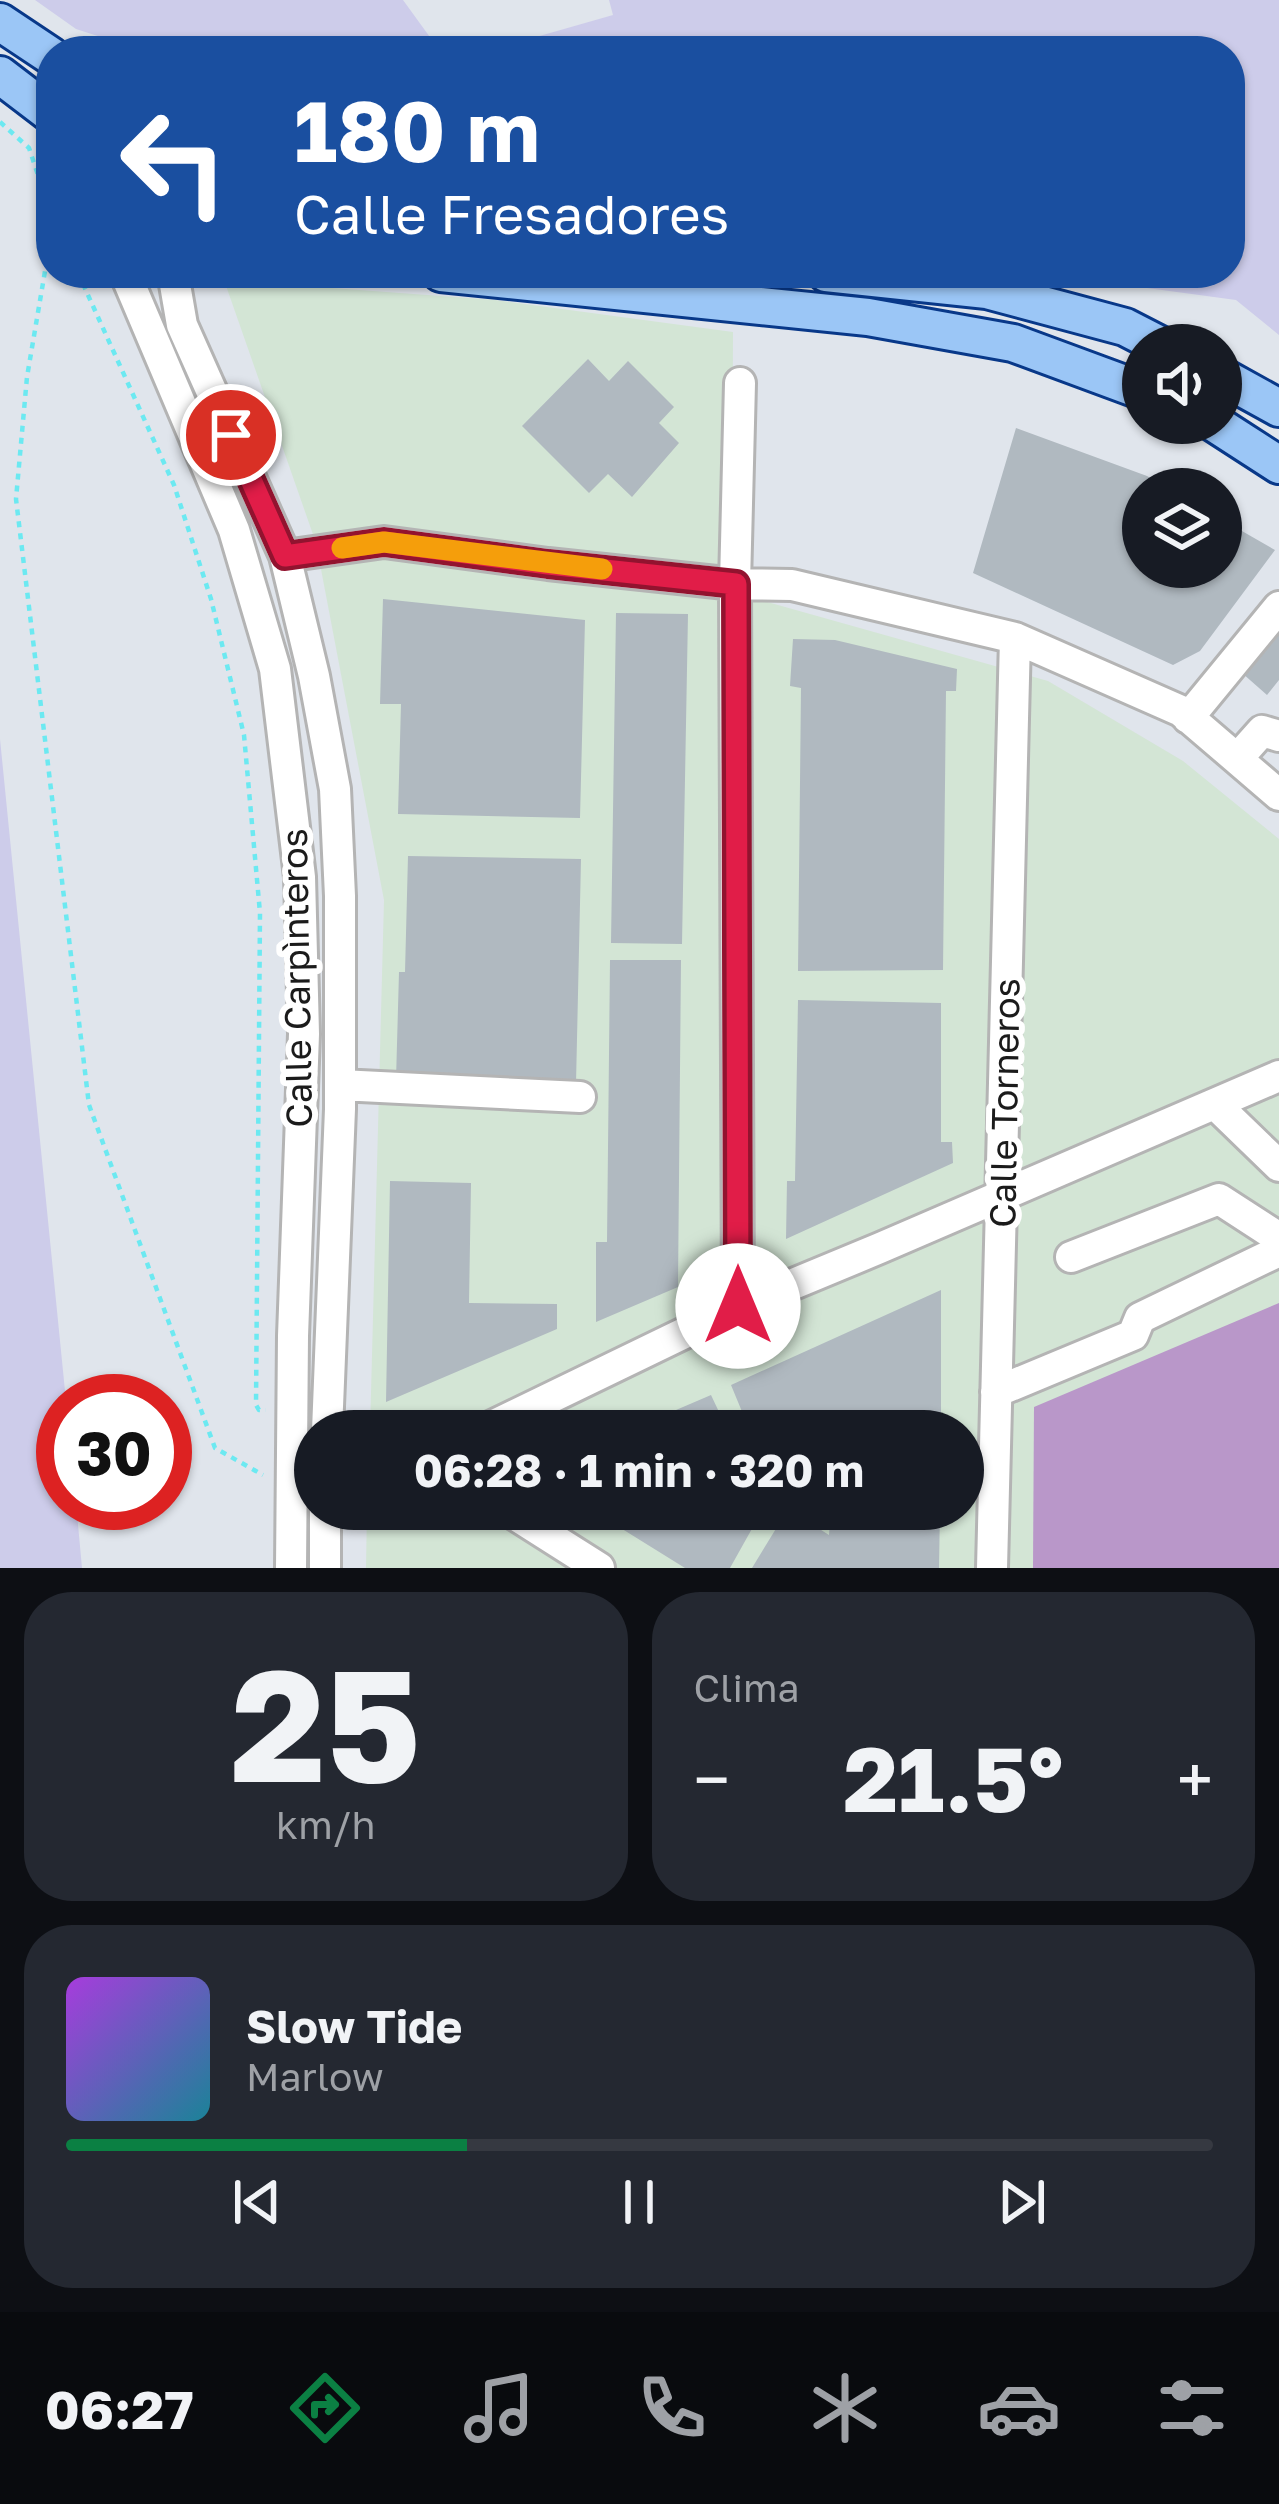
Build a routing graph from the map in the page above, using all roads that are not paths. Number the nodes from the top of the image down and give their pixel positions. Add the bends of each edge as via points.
1 (0, 22) edge
2 (36, 46) edge
3 (0, 75) edge
4 (36, 103) edge
5 (131, 288) edge
6 (176, 288) edge
7 (587, 288) edge
8 (968, 288) edge
9 (1122, 327) edge
10 (740, 383) dead end
11 (1122, 383) edge
12 (1242, 388) edge
13 (1279, 409) edge
14 (1242, 441) edge
15 (1279, 465) edge
16 (285, 556) junction
17 (736, 584) junction
18 (1279, 607) edge
19 (1015, 638) junction
20 (1188, 718) junction
21 (1279, 736) edge
22 (1237, 759) junction
23 (1279, 795) edge
24 (1279, 1076) edge
25 (340, 1085) junction
26 (580, 1097) dead end
27 (1216, 1105) junction
28 (1279, 1166) edge
29 (1002, 1196) junction
30 (1279, 1238) edge
31 (1279, 1251) edge
32 (1071, 1257) dead end
33 (738, 1306) junction
34 (996, 1392) junction
35 (299, 1410) edge
36 (328, 1410) edge
37 (525, 1410) edge
38 (296, 1530) edge
39 (326, 1530) edge
40 (539, 1530) edge
41 (291, 1568) edge
42 (325, 1568) edge
43 (599, 1568) edge
44 (992, 1568) edge

1 - 2 main road
3 - 4 main road
5 - 35 street, Calle Carpìnteros via 234,530 275,670 301,899 293,1336
6 - 16 street, Calle Carpìnteros via 182,325
7 - 11 main road via 868,317 1013,343
8 - 9 main road
10 - 17 street
12 - 13 main road
14 - 15 main road
16 - 17 street via 384,542
16 - 25 street, Calle Carpìnteros via 335,789
17 - 19 street via 793,585
17 - 33 street
18 - 20 street
19 - 20 street
19 - 29 street, Calle Torneros
20 - 22 street
21 - 22 street via 1262,731
22 - 23 street
24 - 27 street
25 - 26 street
25 - 36 street, Calle Carpìnteros
27 - 28 street
27 - 29 street
29 - 33 street
29 - 34 street, Calle Torneros
30 - 32 street via 1219,1199
31 - 34 street via 1140,1318 1133,1335
33 - 37 street
34 - 44 street, Calle Torneros
38 - 41 street, Calle Carpìnteros
39 - 42 street
40 - 43 street

